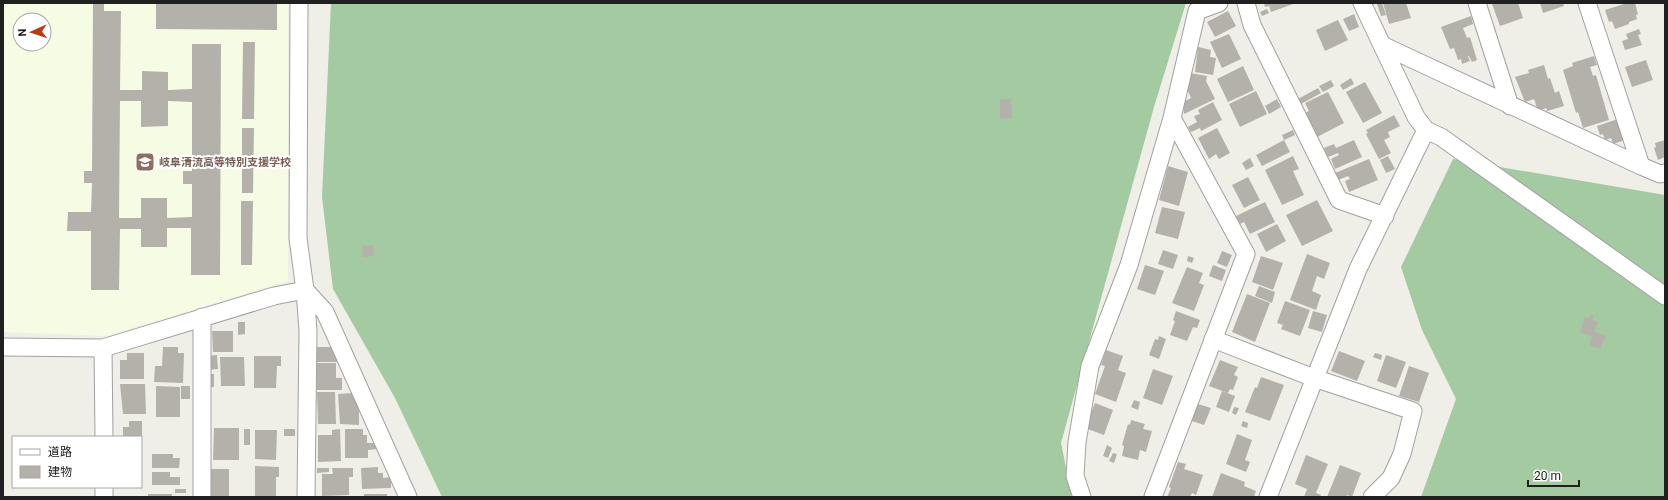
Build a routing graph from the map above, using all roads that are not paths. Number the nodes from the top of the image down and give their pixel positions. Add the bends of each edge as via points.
1 (299, 3) edge
2 (1219, 3) edge
3 (1246, 3) edge
4 (1362, 3) edge
5 (1477, 3) edge
6 (1587, 3) edge
7 (1382, 45) junction
8 (1510, 106) junction
9 (1172, 118) junction
10 (1426, 130) junction
11 (1641, 166) junction
12 (1665, 173) edge
13 (1385, 216) junction
14 (305, 290) junction
15 (1665, 296) edge
16 (202, 317) junction
17 (1213, 339) junction
18 (3, 347) edge
19 (103, 348) junction
20 (1314, 378) junction
21 (104, 436) edge
22 (202, 497) edge
23 (306, 497) edge
24 (408, 497) edge
25 (1082, 497) edge
26 (1153, 497) edge
27 (1268, 497) edge
28 (1372, 497) edge

1 - 14 street via 298,238
2 - 9 street via 1197,11
3 - 13 street via 1252,25 1338,200
4 - 7 street
5 - 8 street
6 - 11 street
7 - 8 street
7 - 10 street via 1416,117
8 - 11 street
9 - 17 street via 1246,254
9 - 25 street via 1129,265 1090,366 1077,442 1075,476
10 - 13 street
10 - 15 street via 1441,137
11 - 12 street via 1660,174
13 - 20 street via 1358,269
14 - 16 street via 274,296
14 - 23 street via 308,331
14 - 24 street via 325,312
16 - 19 street
16 - 22 street
17 - 20 street
17 - 26 street
18 - 19 street
19 - 21 street
20 - 27 street
20 - 28 street via 1413,411 1402,454 1391,478

